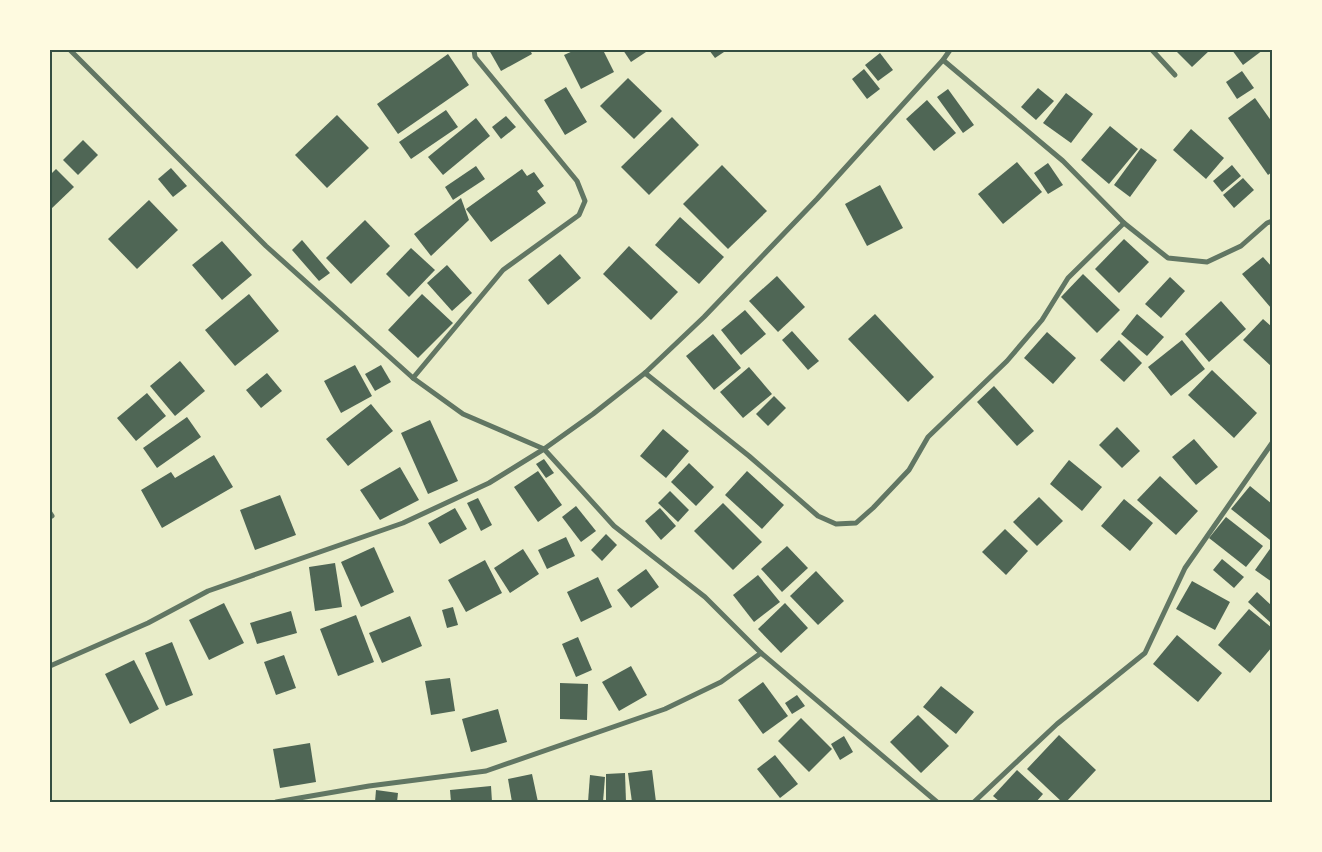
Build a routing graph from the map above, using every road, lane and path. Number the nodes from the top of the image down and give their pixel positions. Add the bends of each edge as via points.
1 (70, 50) edge
2 (474, 50) edge
3 (950, 50) edge
4 (1152, 50) edge
5 (942, 60) junction
6 (1175, 75) dead end
7 (1272, 221) edge
8 (1124, 223) junction
9 (645, 372) junction
10 (413, 378) junction
11 (1272, 443) edge
12 (544, 449) junction
13 (762, 653) junction
14 (50, 666) edge
15 (276, 802) edge
16 (937, 802) edge
17 (974, 802) edge

1 - 10 street via 266,246
2 - 10 street via 475,57 577,181 585,201 579,215 504,270
3 - 5 street
4 - 6 street
5 - 8 street via 1062,161
5 - 9 street via 717,303
7 - 8 street via 1241,246 1207,262 1168,258
8 - 9 street via 1068,278 1042,320 1007,361 928,437 909,470 856,523 836,524 818,516
9 - 12 street
10 - 12 street via 463,414
11 - 17 street via 1186,568 1145,653 1057,724
12 - 13 street via 614,526 705,597
12 - 14 street via 489,482 403,523 208,591 148,624
13 - 15 street via 721,682 665,709 486,771
13 - 16 street

